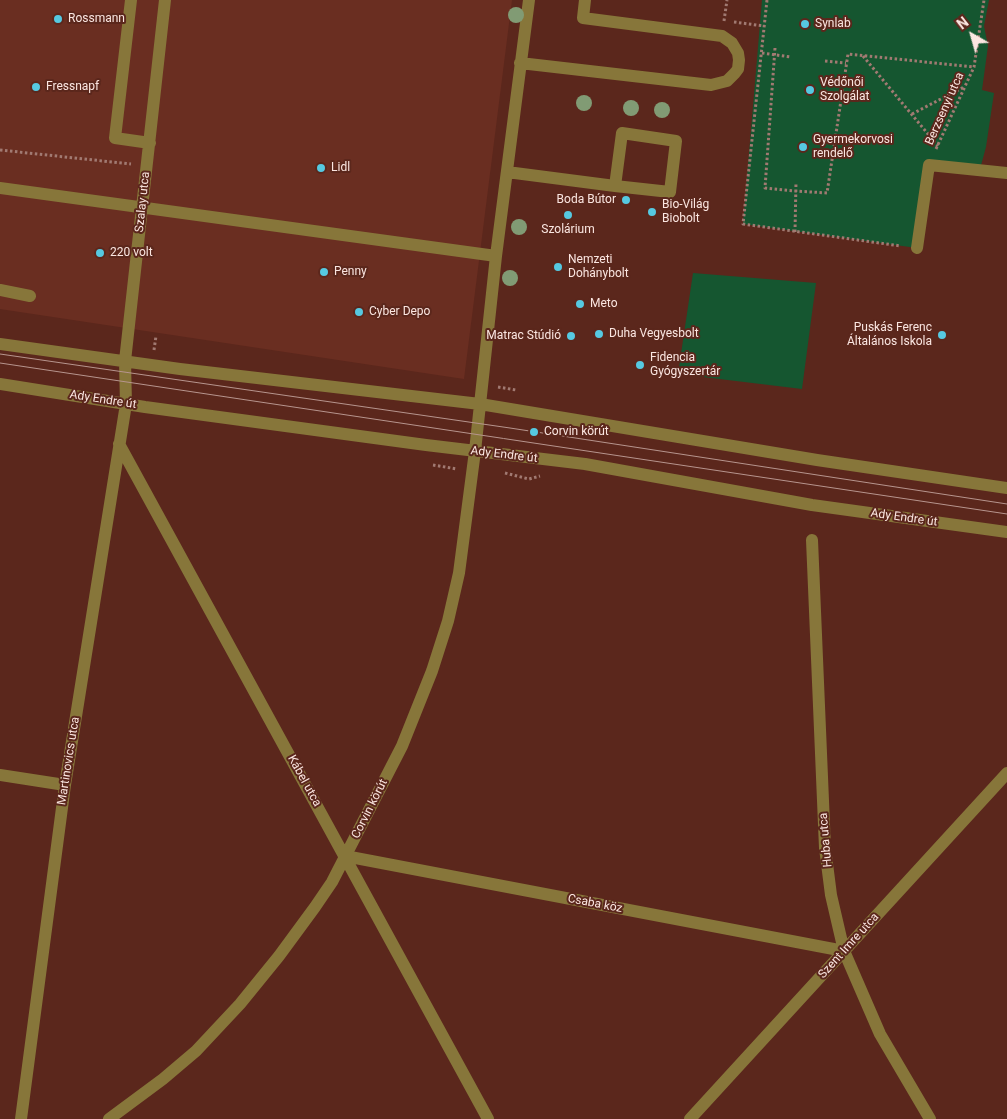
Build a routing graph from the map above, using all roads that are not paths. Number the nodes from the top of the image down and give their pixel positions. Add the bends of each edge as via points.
1 (131, 0) edge
2 (165, 0) edge
3 (529, 0) edge
4 (585, 0) edge
5 (520, 63) junction
6 (150, 143) junction
7 (508, 172) junction
8 (1007, 173) edge
9 (614, 186) junction
10 (0, 188) edge
11 (143, 208) junction
12 (917, 248) road end
13 (496, 256) junction
14 (0, 290) edge
15 (30, 296) dead end
16 (0, 344) edge
17 (125, 361) junction
18 (0, 384) edge
19 (126, 404) junction
20 (480, 404) junction
21 (120, 444) junction
22 (475, 451) junction
23 (1007, 488) edge
24 (1007, 532) edge
25 (812, 540) dead end
26 (1007, 773) edge
27 (0, 775) edge
28 (65, 784) junction
29 (346, 856) junction
30 (844, 951) junction
31 (21, 1119) edge
32 (109, 1119) edge
33 (488, 1119) edge
34 (690, 1119) edge
35 (930, 1119) edge

1 - 6 street via 115,138
2 - 6 street, Szalay utca
3 - 5 street, Corvin körút
4 - 5 street via 583,18 722,36 738,53 738,68 726,81 711,86
5 - 7 street, Corvin körút
6 - 11 street, Szalay utca
7 - 9 street
7 - 13 street, Corvin körút
8 - 12 street via 929,165
9 - 9 street via 670,192 676,141 622,133
10 - 11 street
11 - 13 street
11 - 17 street, Szalay utca
13 - 20 street, Corvin körút
14 - 15 street
16 - 17 street
17 - 19 street, Szalay utca
17 - 20 street
18 - 19 street, Ady Endre út
19 - 21 street, Martinovics utca
19 - 22 street, Ady Endre út
20 - 22 street, Corvin körút
20 - 23 street
21 - 28 street, Martinovics utca
21 - 29 street, Kábel utca
22 - 24 street, Ady Endre út via 585,464 812,505
22 - 29 street, Corvin körút via 459,573 448,622 402,746
25 - 30 street, Huba utca via 825,848 831,895
26 - 30 street, Szent Imre utca
27 - 28 street
28 - 31 street, Martinovics utca
29 - 30 street, Csaba köz
29 - 32 street, Corvin körút via 315,907 240,1004 196,1051
29 - 33 street, Kábel utca
30 - 34 street, Szent Imre utca
30 - 35 street, Huba utca via 880,1034

